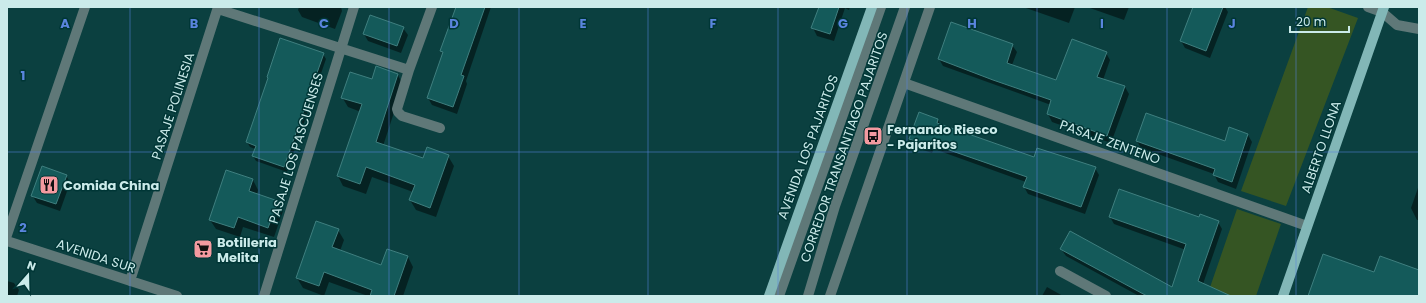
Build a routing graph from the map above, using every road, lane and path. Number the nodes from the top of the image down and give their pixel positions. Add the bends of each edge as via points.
1 (85, 7) edge
2 (354, 7) edge
3 (432, 7) edge
4 (872, 7) edge
5 (881, 7) edge
6 (905, 7) edge
7 (930, 7) edge
8 (1368, 7) edge
9 (218, 8) edge
10 (1383, 10) edge
11 (1419, 29) edge
12 (341, 48) junction
13 (409, 70) junction
14 (904, 83) junction
15 (440, 128) dead end
16 (1307, 226) junction
17 (7, 235) edge
18 (7, 241) edge
19 (1060, 271) dead end
20 (130, 281) junction
21 (177, 296) edge
22 (264, 296) edge
23 (769, 296) edge
24 (779, 296) edge
25 (808, 296) edge
26 (830, 296) edge
27 (1106, 296) edge
28 (1283, 296) edge

1 - 17 street
2 - 12 street, PASAJE LOS PASCUENSES
3 - 13 street
4 - 23 main road, AVENIDA LOS PAJARITOS
5 - 24 street, CORREDOR TRANSANTIAGO PAJARITOS
6 - 25 street, CORREDOR TRANSANTIAGO PAJARITOS via 835,206
7 - 14 street
8 - 10 street
9 - 12 street
9 - 20 street, PASAJE POLINESIA
10 - 11 street via 1398,25
10 - 16 main road, ALBERTO LLONA
12 - 13 street
12 - 22 street, PASAJE LOS PASCUENSES
13 - 15 street via 397,106 398,112 402,116
14 - 16 street, PASAJE ZENTENO
14 - 26 street
16 - 28 main road, ALBERTO LLONA
18 - 20 street, AVENIDA SUR
19 - 27 street
20 - 21 street, AVENIDA SUR

